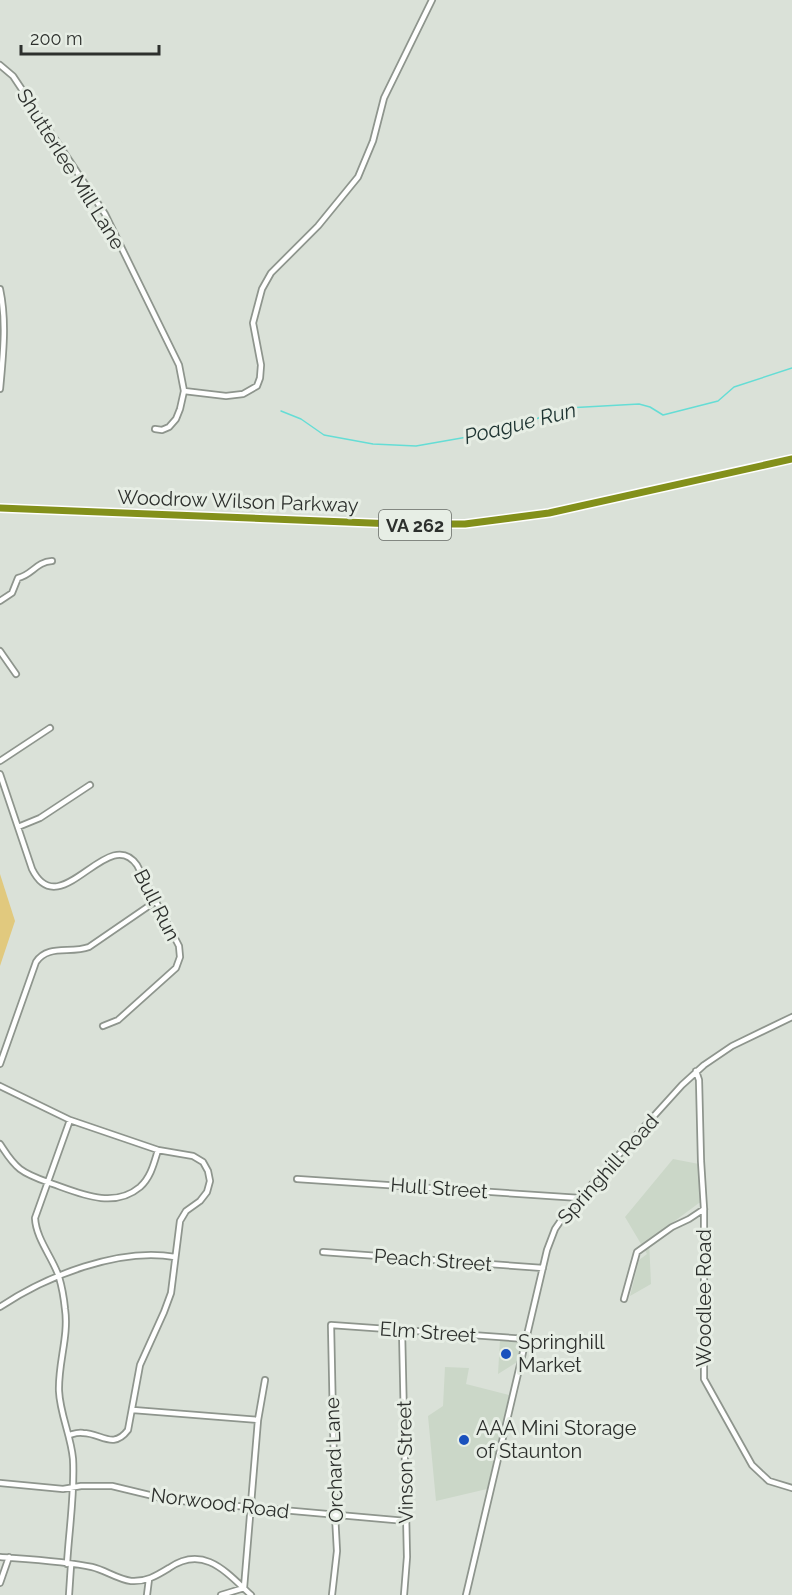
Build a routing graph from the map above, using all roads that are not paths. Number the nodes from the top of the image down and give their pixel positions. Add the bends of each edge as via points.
1 (432, 0) edge
2 (0, 66) edge
3 (0, 289) edge
4 (0, 389) edge
5 (184, 391) junction
6 (155, 429) dead end
7 (792, 459) edge
8 (0, 508) edge
9 (51, 561) dead end
10 (0, 601) edge
11 (0, 651) edge
12 (16, 674) dead end
13 (50, 728) dead end
14 (0, 761) edge
15 (0, 774) edge
16 (90, 785) dead end
17 (18, 827) junction
18 (156, 901) junction
19 (792, 1017) edge
20 (103, 1026) dead end
21 (0, 1064) edge
22 (696, 1071) junction
23 (0, 1086) edge
24 (70, 1120) junction
25 (0, 1144) edge
26 (158, 1150) junction
27 (297, 1179) dead end
28 (48, 1182) junction
29 (580, 1198) junction
30 (704, 1209) junction
31 (322, 1252) dead end
32 (175, 1257) junction
33 (543, 1268) junction
34 (59, 1277) junction
35 (624, 1299) dead end
36 (0, 1306) edge
37 (330, 1325) joint
38 (402, 1330) junction
39 (526, 1339) junction
40 (265, 1380) dead end
41 (133, 1410) junction
42 (258, 1420) junction
43 (69, 1435) junction
44 (0, 1483) edge
45 (72, 1488) junction
46 (792, 1488) edge
47 (250, 1509) junction
48 (334, 1515) junction
49 (406, 1521) junction
50 (0, 1557) edge
51 (9, 1557) junction
52 (69, 1564) junction
53 (149, 1580) junction
54 (0, 1583) edge
55 (244, 1588) junction
56 (69, 1595) edge
57 (147, 1595) edge
58 (221, 1595) edge
59 (251, 1595) edge
60 (332, 1595) edge
61 (404, 1595) edge
62 (466, 1595) edge

1 - 5 street via 384,98 358,177 271,273 262,289 254,320 261,365 257,386 243,394 226,396
2 - 5 street, Shutterlee Mill Lane via 13,76 96,200 179,365
3 - 4 street via 4,340
5 - 6 street via 176,419 165,429
7 - 8 highway, Woodrow Wilson Parkway / VA 262 via 549,513 465,524
9 - 10 street via 40,563 27,576 18,578 12,592
11 - 12 street
13 - 14 street
15 - 17 street, Bull Run
16 - 17 street via 40,818
17 - 18 street, Bull Run via 32,869 43,882 67,884 110,856 122,854 134,861
18 - 20 street, Bull Run via 179,946 179,962 118,1020
18 - 21 street via 89,947 51,951 40,957
19 - 22 street, Springhill Road via 725,1050
22 - 29 street, Springhill Road
22 - 30 street, Woodlee Road
23 - 24 street
24 - 26 street
24 - 28 street
25 - 28 street via 20,1169
26 - 28 street via 147,1180 120,1196 90,1198
26 - 32 street via 197,1157 210,1177 206,1195 180,1220
27 - 29 street, Hull Street
28 - 34 street via 36,1224
29 - 33 street, Springhill Road via 556,1226
30 - 35 street via 637,1252
30 - 46 street, Woodlee Road via 705,1382 755,1469 769,1480
31 - 33 street, Peach Street
32 - 34 street via 128,1255
32 - 41 street via 171,1293 140,1365
33 - 39 street, Springhill Road
34 - 36 street
34 - 43 street via 66,1319 59,1390
37 - 38 street, Elm Street
37 - 48 street, Orchard Lane
38 - 39 street, Elm Street
38 - 49 street, Vinson Street
39 - 62 street, Springhill Road
40 - 42 street
41 - 42 street
41 - 43 street via 129,1429 119,1438
42 - 47 street
43 - 45 street
44 - 45 street, Norwood Road
45 - 47 street, Norwood Road via 112,1486 162,1499
45 - 52 street
47 - 48 street, Norwood Road
47 - 55 street
48 - 49 street, Norwood Road
48 - 60 street, Orchard Lane via 337,1551
49 - 61 street, Vinson Street
50 - 51 street
51 - 52 street
51 - 54 street
52 - 53 street via 93,1567 127,1580
52 - 56 street
53 - 55 street via 181,1561 201,1560 221,1568
53 - 57 street
55 - 58 street
55 - 59 street

